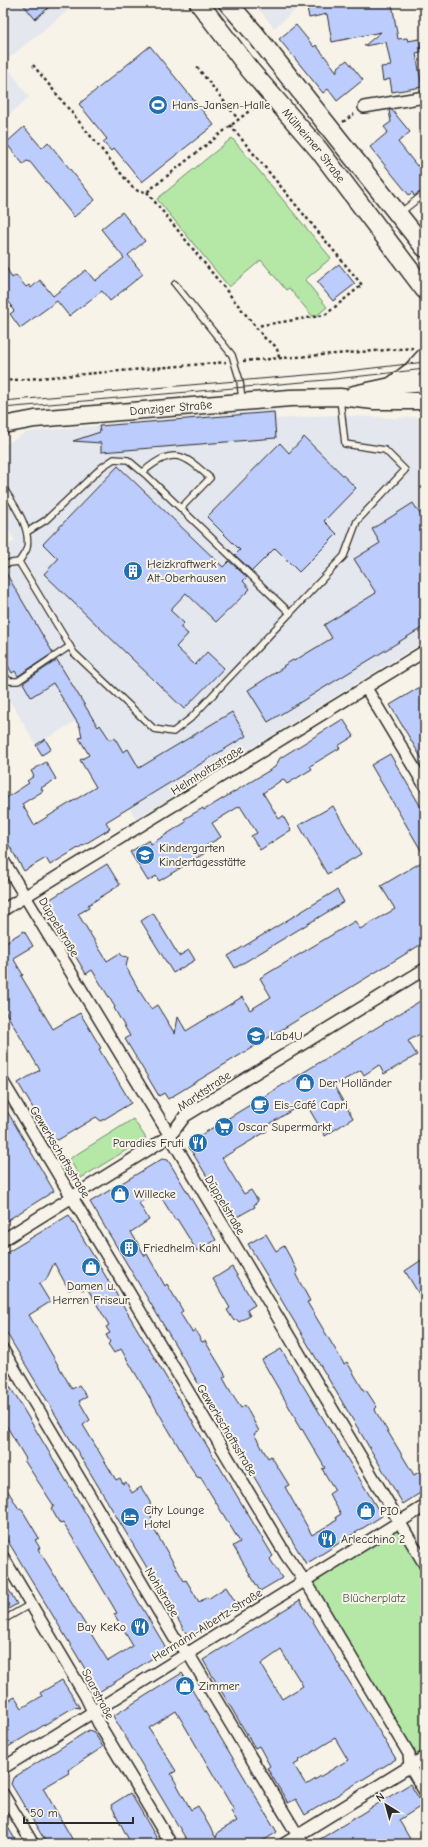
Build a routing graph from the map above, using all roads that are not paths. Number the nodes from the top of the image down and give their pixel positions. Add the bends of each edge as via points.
1 (199, 3) edge
2 (228, 3) edge
3 (425, 97) edge
4 (364, 107) road end
5 (425, 193) edge
6 (399, 215) junction
7 (425, 248) edge
8 (175, 284) dead end
9 (425, 290) edge
10 (423, 351) edge
11 (425, 383) edge
12 (391, 386) junction
13 (340, 397) junction
14 (425, 401) edge
15 (242, 402) junction
16 (3, 425) edge
17 (143, 472) junction
18 (3, 487) edge
19 (181, 508) junction
20 (27, 532) junction
21 (19, 562) junction
22 (3, 564) edge
23 (290, 613) junction
24 (70, 646) junction
25 (425, 651) edge
26 (3, 674) edge
27 (366, 688) junction
28 (425, 786) edge
29 (3, 860) edge
30 (26, 896) junction
31 (3, 910) edge
32 (425, 969) edge
33 (3, 1082) edge
34 (170, 1136) junction
35 (72, 1197) junction
36 (3, 1240) edge
37 (3, 1350) edge
38 (425, 1506) edge
39 (399, 1521) junction
40 (3, 1557) edge
41 (425, 1564) edge
42 (305, 1581) junction
43 (31, 1604) junction
44 (3, 1620) edge
45 (188, 1653) junction
46 (92, 1712) junction
47 (425, 1757) edge
48 (410, 1767) junction
49 (3, 1768) edge
50 (425, 1792) edge
51 (3, 1794) edge
52 (300, 1840) edge
53 (33, 1844) edge
54 (171, 1844) edge
55 (284, 1844) edge

1 - 9 main road, Mülheimer Straße via 270,94 319,150
2 - 6 main road, Mülheimer Straße
3 - 4 street
5 - 6 lane
6 - 7 main road, Mülheimer Straße
8 - 15 lane via 232,355 240,381
10 - 12 main road via 412,370
11 - 12 main road, Danziger Straße
12 - 13 main road, Danziger Straße
13 - 14 main road, Danziger Straße via 374,401
13 - 15 main road, Danziger Straße
13 - 23 lane via 345,444 385,450 405,470 357,521 344,556
15 - 16 main road, Danziger Straße via 35,419
17 - 19 lane
17 - 19 lane via 154,463 179,456 191,460 210,478
17 - 20 lane via 128,460 114,459 102,467 46,520
18 - 20 lane
19 - 23 lane
20 - 21 lane via 27,549
21 - 22 lane
21 - 24 lane
23 - 24 lane via 191,718 173,732 154,729 74,653
24 - 26 lane via 18,681 9,680
25 - 27 street, Helmholtzstraße
27 - 28 street
27 - 30 street, Helmholtzstraße
29 - 30 street, Düppelstraße
30 - 31 street, Helmholtzstraße
30 - 34 street, Düppelstraße
32 - 34 street, Marktstraße via 185,1116
33 - 35 street, Gewerkschaftsstraße
34 - 35 street, Marktstraße
34 - 39 street, Düppelstraße
35 - 36 street, Marktstraße
35 - 42 street, Gewerkschaftsstraße via 286,1555
37 - 45 street, Nohlstraße via 178,1644
38 - 39 street, Hermann-Albertz-Straße
39 - 41 street, Düppelstraße
39 - 42 street, Hermann-Albertz-Straße
40 - 43 street, Saarstraße
42 - 45 street, Hermann-Albertz-Straße
42 - 48 street, Gewerkschaftsstraße via 409,1754
43 - 44 lane
43 - 46 street, Saarstraße via 86,1697
45 - 46 street, Hermann-Albertz-Straße
45 - 52 street, Nohlstraße
46 - 49 street, Hermann-Albertz-Straße
46 - 54 street, Saarstraße
47 - 48 street
48 - 50 street, Gewerkschaftsstraße
48 - 52 street
51 - 53 street
52 - 55 street

